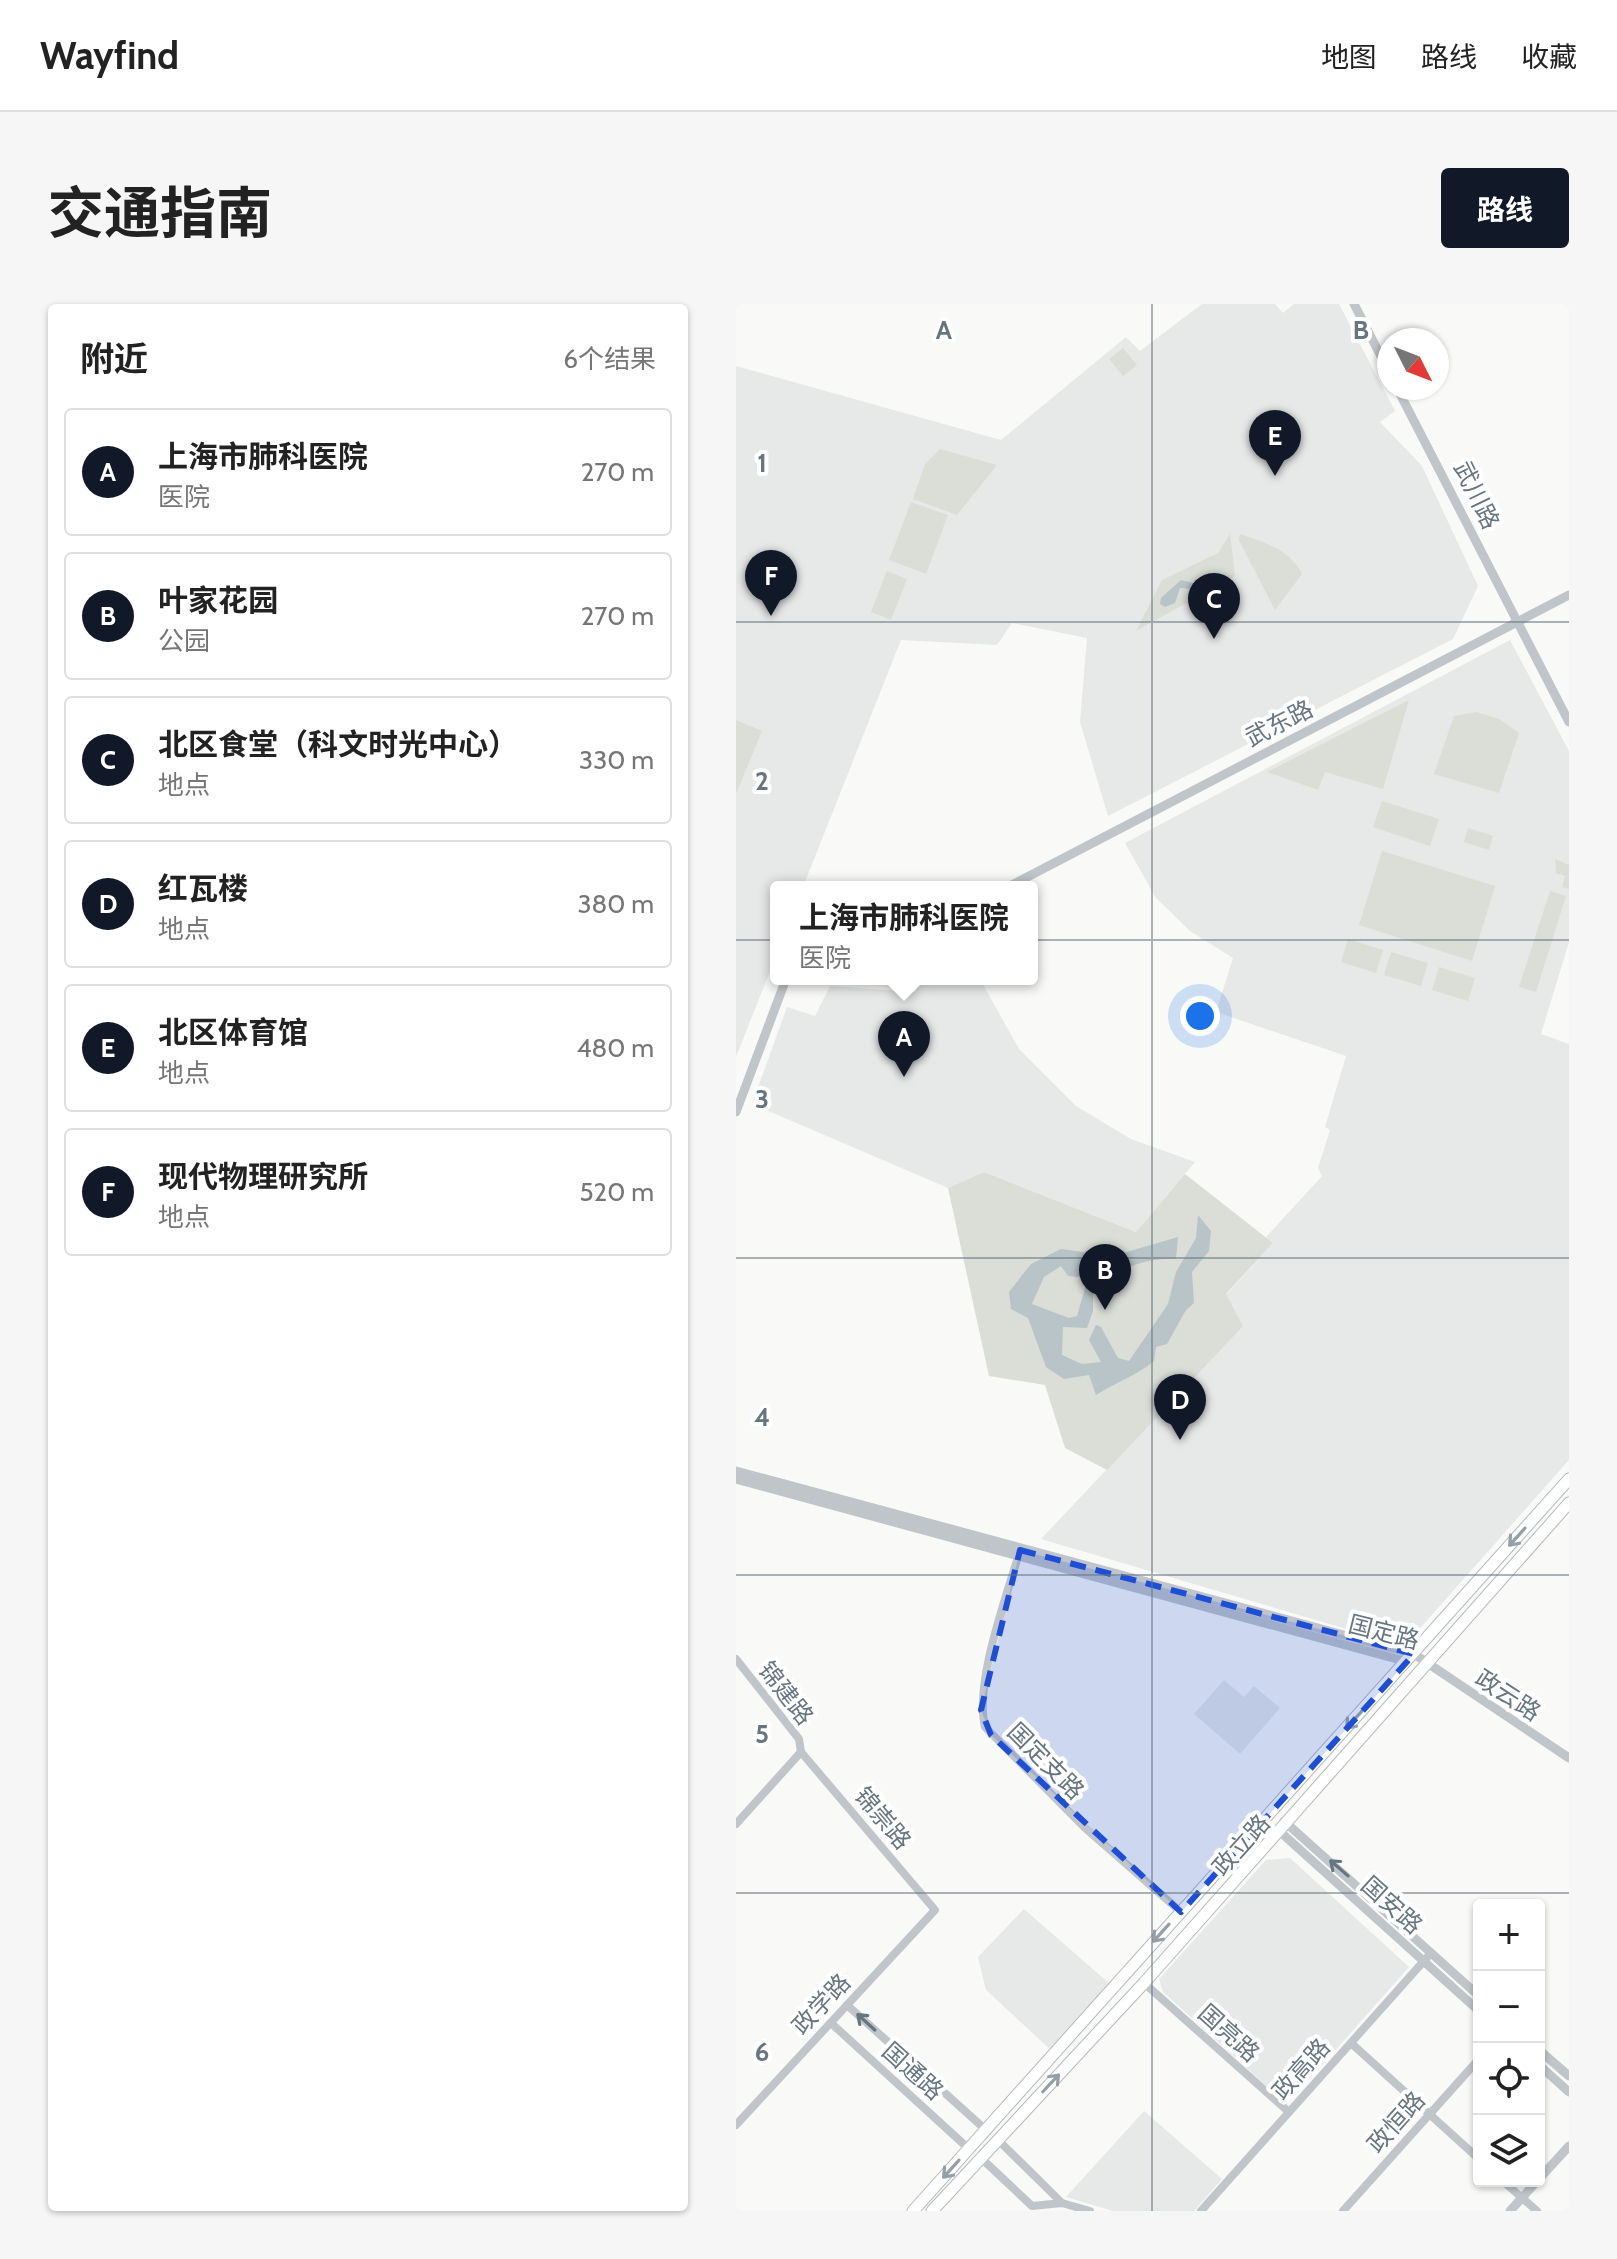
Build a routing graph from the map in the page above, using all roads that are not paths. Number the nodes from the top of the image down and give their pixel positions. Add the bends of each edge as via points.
1 (1354, 304) edge
2 (1377, 349) edge
3 (1404, 400) edge
4 (1569, 595) edge
5 (1516, 622) junction
6 (1569, 722) edge
7 (1020, 881) edge
8 (784, 985) edge
9 (736, 1112) edge
10 (736, 1471) edge
11 (736, 1479) edge
12 (1569, 1479) edge
13 (1569, 1503) edge
14 (1019, 1553) junction
15 (1410, 1658) junction
16 (1425, 1664) junction
17 (738, 1667) edge
18 (801, 1752) junction
19 (1569, 1758) edge
20 (736, 1824) edge
21 (1280, 1825) junction
22 (935, 1910) joint
23 (1181, 1912) junction
24 (1428, 1957) junction
25 (1144, 1983) junction
26 (1473, 1991) edge
27 (847, 2005) junction
28 (1473, 2005) edge
29 (831, 2023) junction
30 (1351, 2043) junction
31 (1545, 2055) edge
32 (1473, 2066) edge
33 (1545, 2070) edge
34 (1569, 2076) edge
35 (1569, 2092) edge
36 (1289, 2112) junction
37 (1430, 2114) junction
38 (736, 2125) edge
39 (986, 2130) junction
40 (998, 2140) junction
41 (1569, 2146) edge
42 (969, 2149) junction
43 (1473, 2153) edge
44 (981, 2158) junction
45 (1545, 2172) edge
46 (1510, 2187) edge
47 (1532, 2187) edge
48 (1522, 2198) junction
49 (1062, 2203) junction
50 (913, 2211) edge
51 (932, 2211) edge
52 (1090, 2211) edge
53 (1201, 2211) edge
54 (1343, 2211) edge
55 (1510, 2211) edge
56 (1537, 2211) edge

1 - 2 street
3 - 5 street, 武川路
4 - 5 street, 武东路
5 - 6 street, 武川路
5 - 7 street, 武东路
8 - 9 street
10 - 14 street, 国定路
11 - 14 street, 国定路
12 -> 15 main road, 政立路
13 - 16 main road, 政立路
14 - 15 street, 国定路
14 - 23 street, 国定支路 via 985,1676 985,1727
15 - 16 street, 国定路
15 -> 23 main road, 政立路
16 - 19 street, 政云路
16 - 21 main road, 政立路
17 - 18 street, 锦建路 via 799,1739
18 - 20 street
18 - 22 street, 锦崇路
21 - 24 street, 国安路
21 - 25 main road, 政立路
22 - 27 street, 政学路
23 -> 39 main road, 政立路
24 - 26 street, 国安路
24 - 28 street, 国安路
24 - 30 street, 政高路
25 - 36 street, 国亮路
40 -> 25 main road, 政立路
27 - 29 street, 政学路
39 -> 27 street
29 - 38 street, 政学路
29 - 42 street, 国通路
30 - 36 street, 政高路
30 - 37 street
31 - 34 street
32 - 37 street, 政恒路
33 - 35 street
36 - 53 street, 政高路
37 - 43 street
37 - 54 street, 政恒路
39 - 42 main road, 政立路
40 - 44 main road, 政立路
40 - 49 street
41 - 45 street
42 -> 50 main road, 政立路
44 - 49 street via 1032,2206
44 - 51 main road, 政立路
46 - 48 street
47 - 48 street
48 - 55 street
48 - 56 street
49 - 52 street

